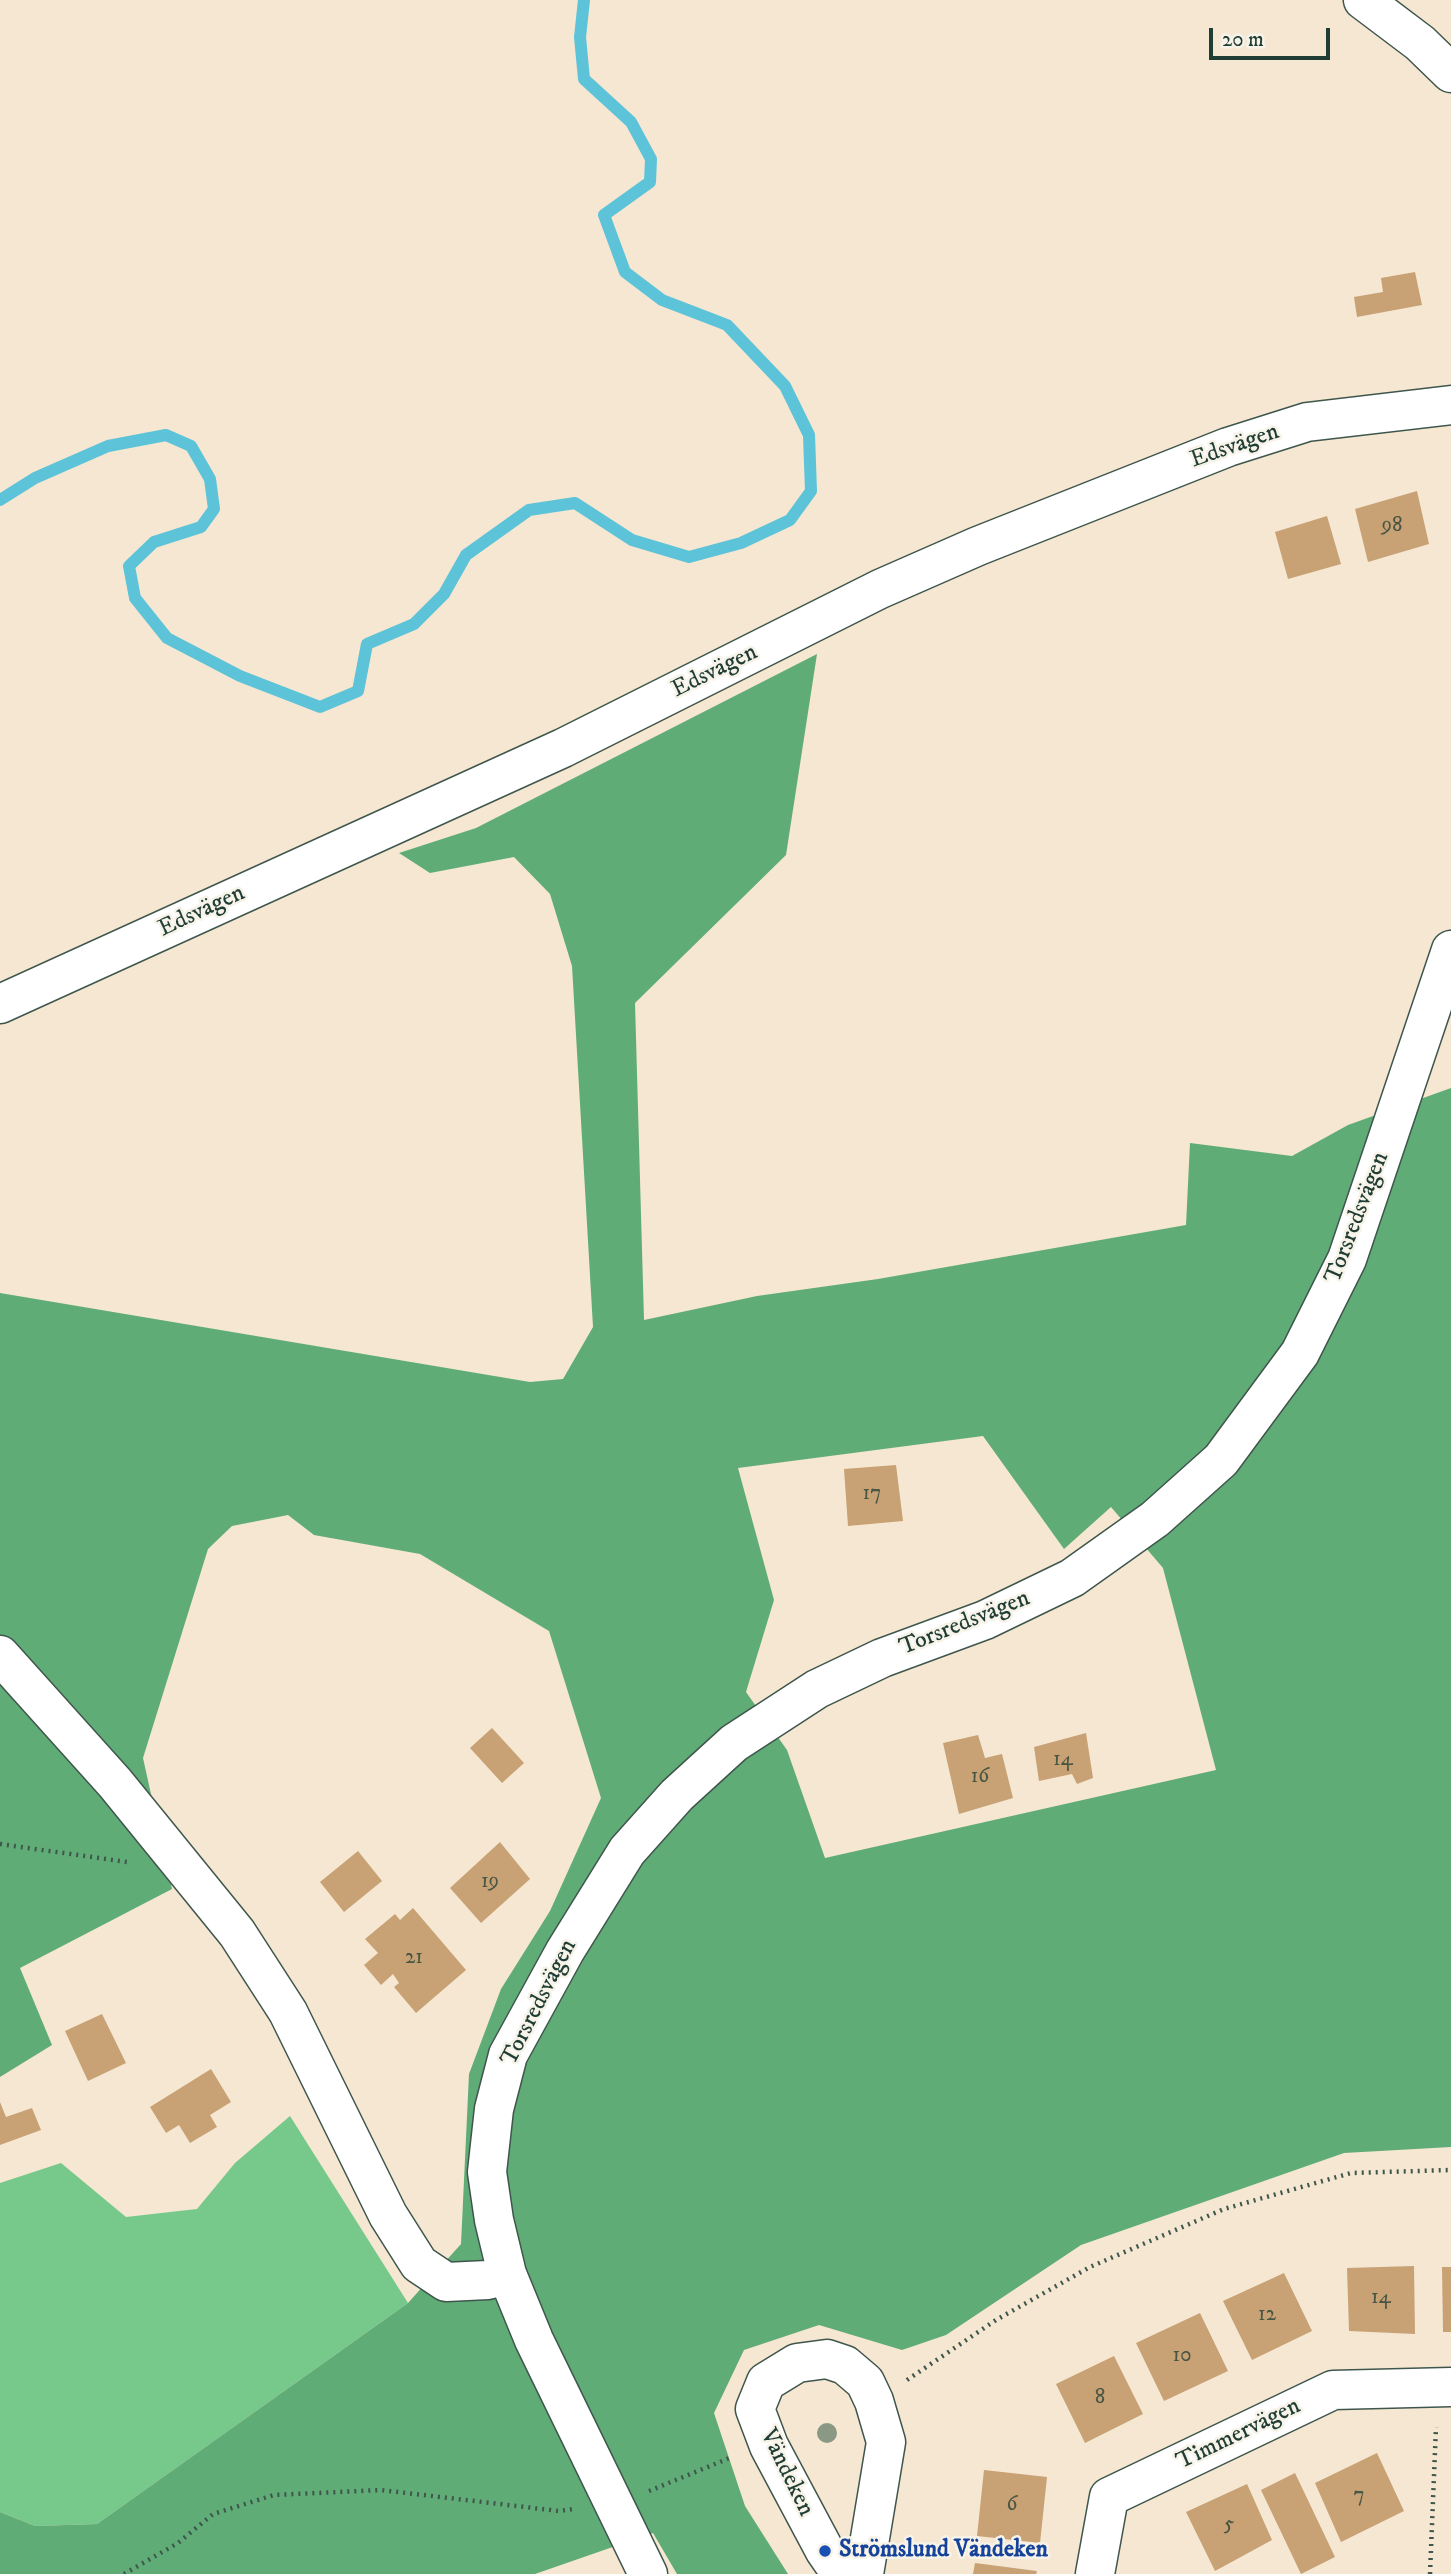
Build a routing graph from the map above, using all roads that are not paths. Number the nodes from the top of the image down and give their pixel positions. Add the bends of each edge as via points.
1 (1371, 3) edge
2 (1451, 73) edge
3 (1451, 405) edge
4 (1451, 950) edge
5 (0, 1004) edge
6 (0, 1655) edge
7 (507, 2274) junction
8 (1445, 2387) edge
9 (648, 2574) edge
10 (841, 2574) edge
11 (864, 2574) edge
12 (1095, 2574) edge

1 - 2 street
3 - 5 street, Edsvägen via 1307,422 1228,447 978,546 880,589 563,748
4 - 7 street, Torsredsvägen via 1347,1259 1300,1353 1221,1460 1155,1519 1072,1578 985,1620 882,1658 817,1689 734,1743 677,1795 627,1851 508,2055 494,2109 487,2172
6 - 7 street via 115,1783 237,1933 288,2012 388,2215 419,2264 446,2282
7 - 9 street, Torsredsvägen via 534,2340
8 - 12 street, Timmervägen via 1333,2390 1109,2497
10 - 11 street, Vändeken via 769,2446 755,2409 766,2382 797,2362 827,2359 845,2365 865,2382 874,2401 886,2442

